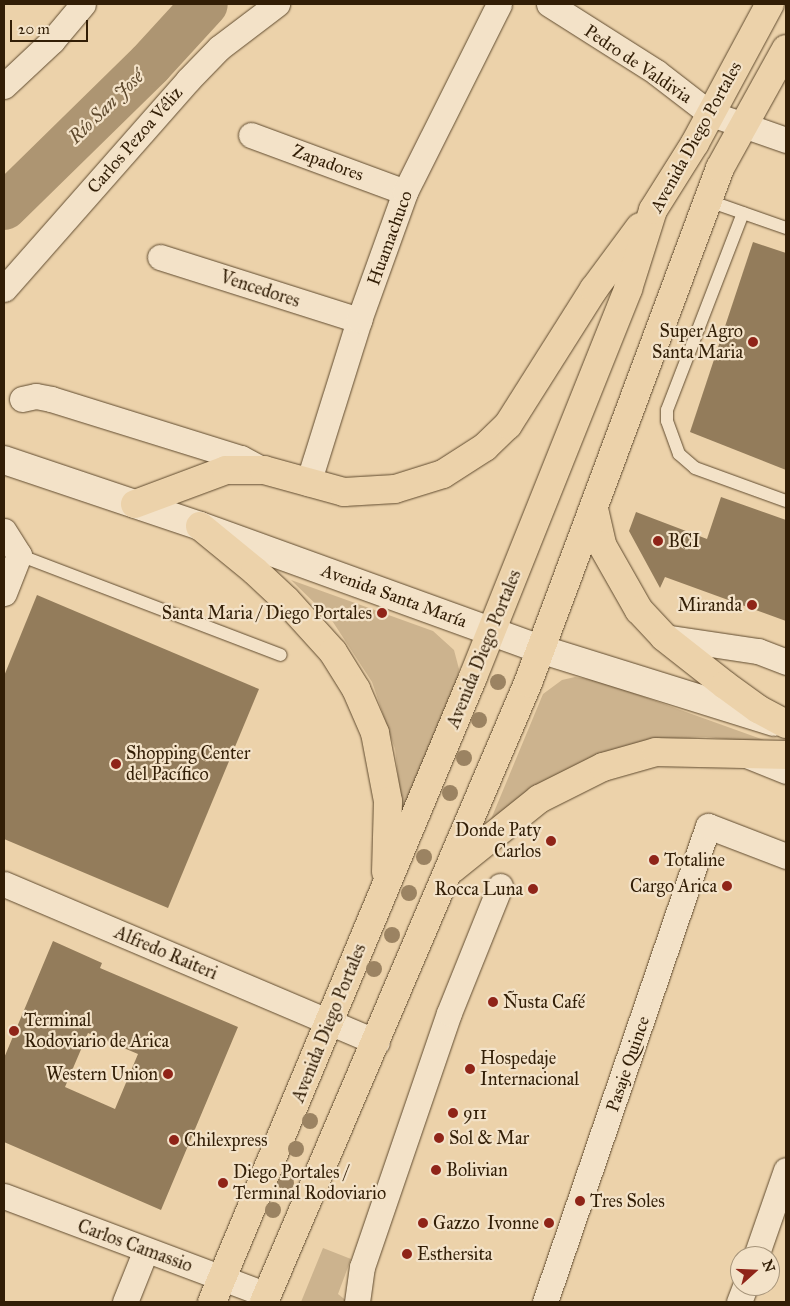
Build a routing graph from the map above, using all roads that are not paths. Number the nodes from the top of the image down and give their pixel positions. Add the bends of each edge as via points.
1 (83, 4) edge
2 (277, 4) edge
3 (499, 4) edge
4 (549, 4) edge
5 (770, 4) edge
6 (786, 49) edge
7 (4, 86) edge
8 (709, 113) junction
9 (744, 126) junction
10 (251, 134) dead end
11 (786, 140) edge
12 (406, 192) junction
13 (709, 202) junction
14 (653, 210) junction
15 (743, 213) junction
16 (786, 228) edge
17 (160, 257) dead end
18 (4, 289) edge
19 (359, 320) junction
20 (22, 399) dead end
21 (4, 460) edge
22 (264, 470) junction
23 (308, 483) junction
24 (786, 500) edge
25 (134, 504) junction
26 (594, 509) junction
27 (200, 526) junction
28 (4, 531) edge
29 (19, 556) junction
30 (4, 593) edge
31 (492, 631) junction
32 (664, 638) junction
33 (540, 649) junction
34 (281, 655) dead end
35 (786, 662) edge
36 (786, 725) edge
37 (737, 752) junction
38 (786, 755) edge
39 (786, 771) edge
40 (786, 856) edge
41 (447, 873) junction
42 (387, 883) junction
43 (4, 884) edge
44 (500, 886) dead end
45 (328, 1022) junction
46 (377, 1042) junction
47 (785, 1180) edge
48 (4, 1196) edge
49 (760, 1246) edge
50 (145, 1252) junction
51 (218, 1290) edge
52 (265, 1299) edge
53 (125, 1302) edge
54 (357, 1302) edge
55 (545, 1302) edge

1 - 7 street via 52,40
2 - 18 street, Carlos Pezoa Véliz via 219,48 188,80
3 - 12 street, Huamachuco
4 - 8 street, Pedro de Valdivia via 656,72
5 - 8 main road, Avenida Diego Portales
6 - 9 main road, Avenida Diego Portales
8 - 9 street, Pedro de Valdivia
8 - 14 main road, Avenida Diego Portales via 695,143
9 - 11 street, Pedro de Valdivia
9 - 13 main road, Avenida Diego Portales via 720,168
10 - 12 street, Zapadores
12 - 19 street, Huamachuco
13 - 15 lane
13 - 26 main road, Avenida Diego Portales
14 - 23 main road via 594,288 532,391 508,425 486,447 443,474 395,490 344,492
14 - 31 main road, Avenida Diego Portales via 628,289
15 - 16 lane
15 - 24 lane via 667,410 667,421 678,454 695,468
17 - 19 street, Vencedores
19 - 23 street, Huamachuco
20 - 22 street via 36,396 51,399 241,458
21 - 25 main road, Avenida Santa María
22 - 23 main road
22 - 25 main road via 226,470
25 - 27 main road, Avenida Santa María
26 - 32 main road via 602,545 614,569 639,610
26 - 33 main road, Avenida Diego Portales
27 - 31 main road, Avenida Santa María
27 - 42 main road via 286,600 333,652 356,688 375,733 388,801
28 - 29 street
29 - 30 street
29 - 34 lane
31 - 33 main road, Avenida Santa María
31 - 42 main road, Avenida Diego Portales
32 - 35 street via 758,651
32 - 36 main road via 758,709
33 - 36 main road, Avenida Santa María
33 - 41 main road, Avenida Diego Portales
37 - 38 main road
37 - 39 street
37 - 41 main road via 656,752 603,767 539,800
40 - 55 street, Pasaje Quince via 708,826
41 - 46 main road, Avenida Diego Portales
42 - 45 main road, Avenida Diego Portales
43 - 45 street, Alfredo Raiteri
44 - 54 street via 449,1013 362,1267
45 - 46 street, Alfredo Raiteri
45 - 51 main road, Avenida Diego Portales
46 - 52 main road, Avenida Diego Portales
47 - 49 street
48 - 50 street, Carlos Camassio
50 - 51 street, Carlos Camassio
50 - 53 street
51 - 52 street, Carlos Camassio

